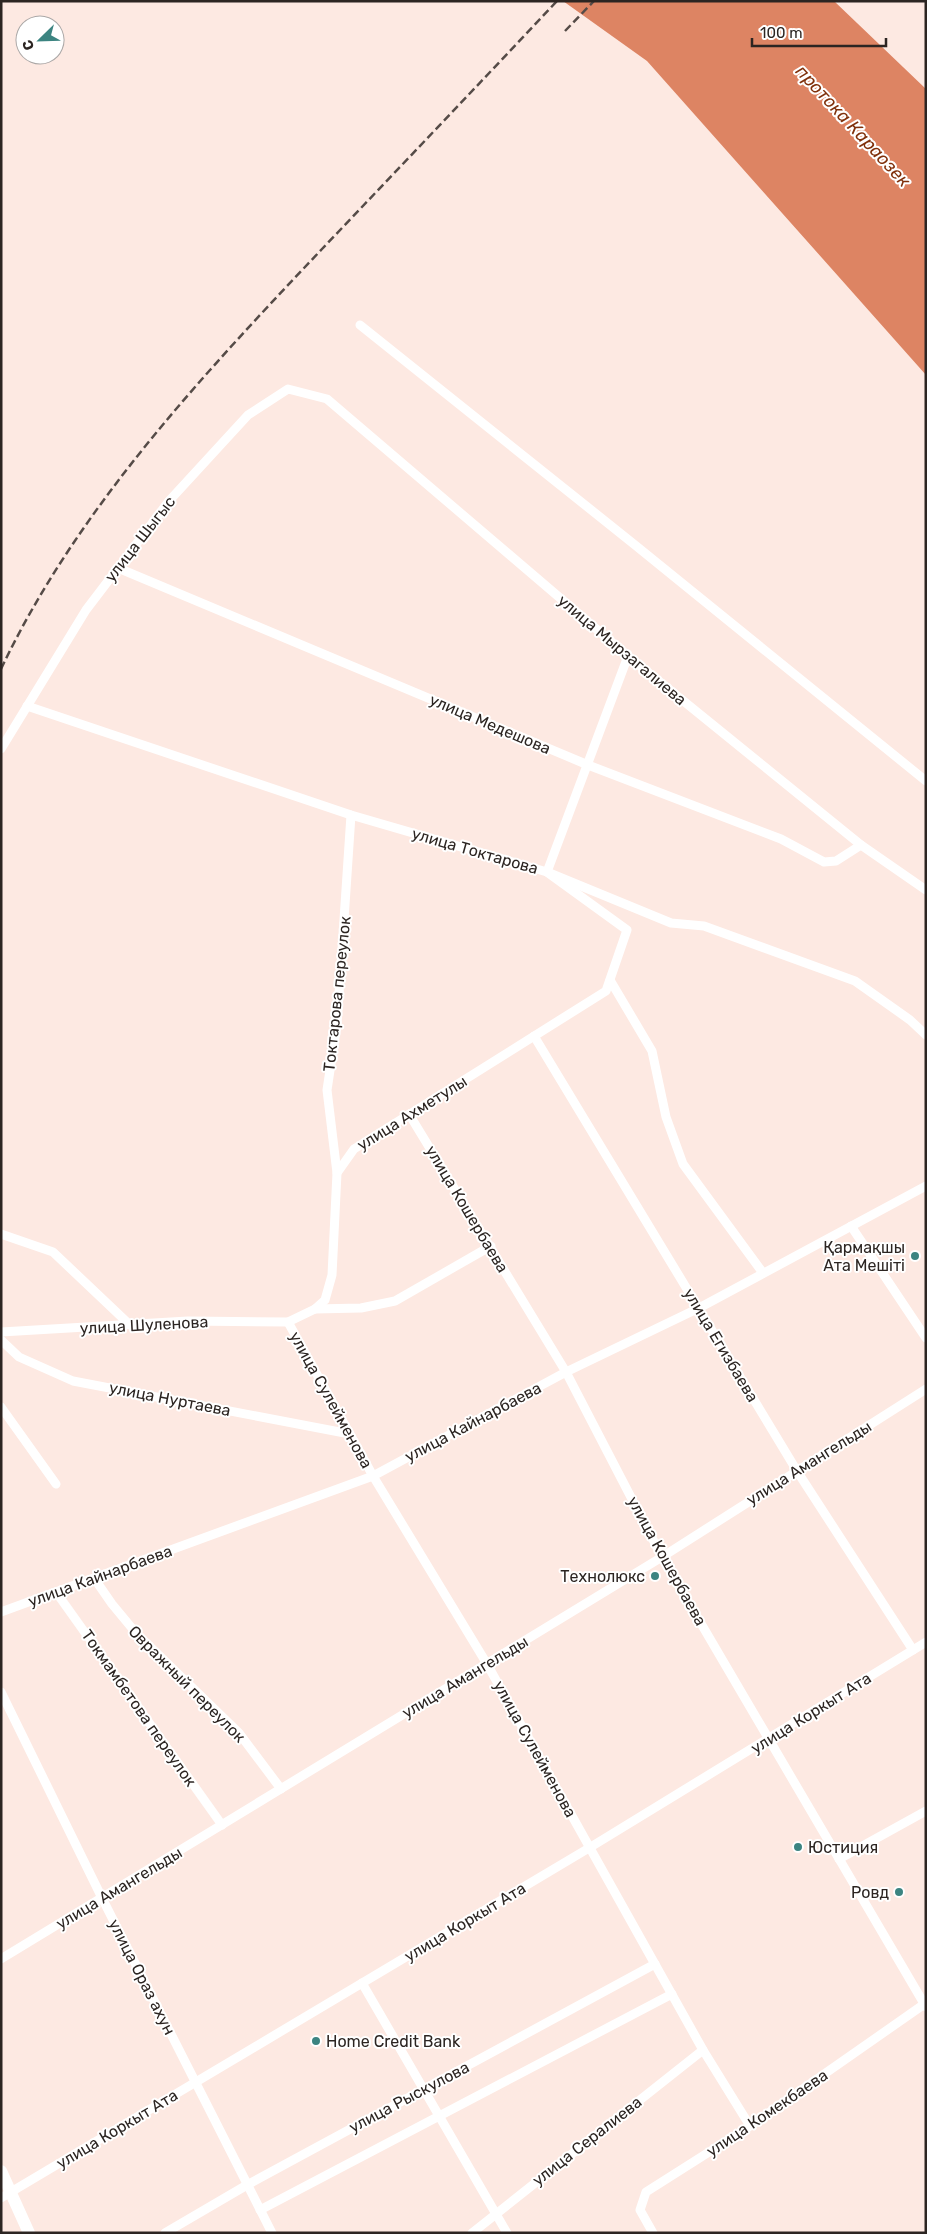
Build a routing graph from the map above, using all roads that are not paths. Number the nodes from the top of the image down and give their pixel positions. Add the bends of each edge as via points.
1 (360, 325) dead end
2 (327, 399) joint
3 (118, 568) junction
4 (628, 656) junction
5 (27, 706) junction
6 (1, 749) edge
7 (588, 765) junction
8 (926, 781) edge
9 (351, 815) junction
10 (861, 845) junction
11 (547, 872) junction
12 (926, 890) edge
13 (610, 980) junction
14 (926, 1035) edge
15 (534, 1036) junction
16 (409, 1114) junction
17 (337, 1173) junction
18 (926, 1186) edge
19 (851, 1226) junction
20 (1, 1234) edge
21 (491, 1246) junction
22 (763, 1274) junction
23 (699, 1308) junction
24 (315, 1309) junction
25 (288, 1322) junction
26 (130, 1325) junction
27 (1, 1332) edge
28 (926, 1338) edge
29 (1, 1340) edge
30 (566, 1372) junction
31 (926, 1389) edge
32 (1, 1407) edge
33 (350, 1434) junction
34 (797, 1471) junction
35 (373, 1476) junction
36 (56, 1484) dead end
37 (662, 1556) junction
38 (94, 1578) junction
39 (56, 1592) junction
40 (1, 1612) edge
41 (926, 1642) edge
42 (914, 1650) junction
43 (487, 1664) junction
44 (1, 1692) edge
45 (769, 1739) junction
46 (281, 1789) junction
47 (926, 1811) edge
48 (222, 1825) junction
49 (589, 1848) junction
50 (839, 1859) junction
51 (102, 1898) junction
52 (1, 1959) edge
53 (655, 1964) junction
54 (362, 1983) junction
55 (672, 1994) junction
56 (924, 2006) edge
57 (703, 2050) junction
58 (195, 2082) junction
59 (423, 2089) junction
60 (440, 2117) junction
61 (750, 2126) junction
62 (1, 2171) edge
63 (247, 2185) junction
64 (6, 2195) edge
65 (260, 2210) junction
66 (495, 2213) junction
67 (29, 2233) edge
68 (165, 2233) edge
69 (272, 2233) edge
70 (472, 2233) edge
71 (507, 2233) edge
72 (654, 2233) edge

1 - 8 street
2 - 3 street, улица Шыгыс via 288,389 248,414 169,501
2 - 4 street, улица Мырзагалиева
3 - 5 street, улица Шыгыс via 86,610
3 - 7 street, улица Медешова
4 - 7 street
4 - 10 street, улица Мырзагалиева
5 - 6 street, улица Шыгыс
5 - 9 street, улица Токтарова
7 - 10 street, улица Медешова via 781,839 824,862 836,861
7 - 11 street
9 - 11 street, улица Токтарова
9 - 17 street, Токтарова переулок via 337,1024 327,1090
10 - 12 street, улица Мырзагалиева
11 - 13 street, улица Ахметулы via 627,930
11 - 14 street, улица Токтарова via 671,924 704,926 855,981
13 - 15 street, улица Ахметулы via 606,991
13 - 22 street via 652,1051 666,1117 683,1164
15 - 16 street, улица Ахметулы
15 - 23 street, улица Егизбаева
16 - 17 street, улица Ахметулы via 354,1149
16 - 21 street, улица Кошербаева
17 - 24 street via 332,1275 326,1300
18 - 19 street, улица Кайнарбаева
19 - 22 street, улица Кайнарбаева
19 - 28 street
20 - 26 street via 53,1252
21 - 24 street via 395,1301 361,1308
21 - 30 street, улица Кошербаева
22 - 23 street, улица Кайнарбаева
23 - 30 street, улица Кайнарбаева
23 - 34 street, улица Егизбаева
24 - 25 street
25 - 26 street, улица Шуленова via 188,1321
25 - 33 street, улица Сулейменова
26 - 27 street, улица Шуленова
29 - 33 street, улица Нуртаева via 19,1357 73,1381
30 - 35 street, улица Кайнарбаева
30 - 37 street, улица Кошербаева
31 - 34 street, улица Амангельды
32 - 36 street
33 - 35 street, улица Сулейменова
34 - 37 street, улица Амангельды
34 - 42 street, улица Егизбаева
35 - 38 street, улица Кайнарбаева
35 - 43 street, улица Сулейменова
37 - 43 street, улица Амангельды
37 - 45 street, улица Кошербаева
38 - 39 street, улица Кайнарбаева
38 - 46 street, Овражный переулок via 136,1633 239,1733
39 - 40 street, улица Кайнарбаева
39 - 48 street, Токмамбетова переулок
41 - 42 street, улица Коркыт Ата
42 - 45 street, улица Коркыт Ата
43 - 46 street, улица Амангельды
43 - 49 street, улица Сулейменова
44 - 51 street, улица Ораз ахун
45 - 49 street, улица Коркыт Ата
45 - 50 street, улица Кошербаева
46 - 48 street, улица Амангельды
47 - 50 street
48 - 51 street, улица Амангельды
49 - 53 street, улица Сулейменова
49 - 54 street, улица Коркыт Ата
50 - 56 street, улица Кошербаева
51 - 52 street, улица Амангельды
51 - 58 street, улица Ораз ахун
53 - 55 street, улица Сулейменова
53 - 59 street, улица Рыскулова
54 - 58 street, улица Коркыт Ата
54 - 59 street
55 - 57 street, улица Сулейменова
55 - 60 street
56 - 61 street, улица Комекбаева
57 - 61 street, улица Сулейменова
57 - 66 street, улица Сералиева
58 - 63 street, улица Ораз ахун
58 - 64 street, улица Коркыт Ата
59 - 60 street
59 - 63 street, улица Рыскулова
60 - 65 street
60 - 66 street
61 - 72 street, улица Комекбаева via 646,2192 640,2210
62 - 64 street
63 - 65 street, улица Ораз ахун
63 - 68 street, улица Рыскулова
64 - 67 street
65 - 69 street, улица Ораз ахун
66 - 70 street, улица Сералиева
66 - 71 street

